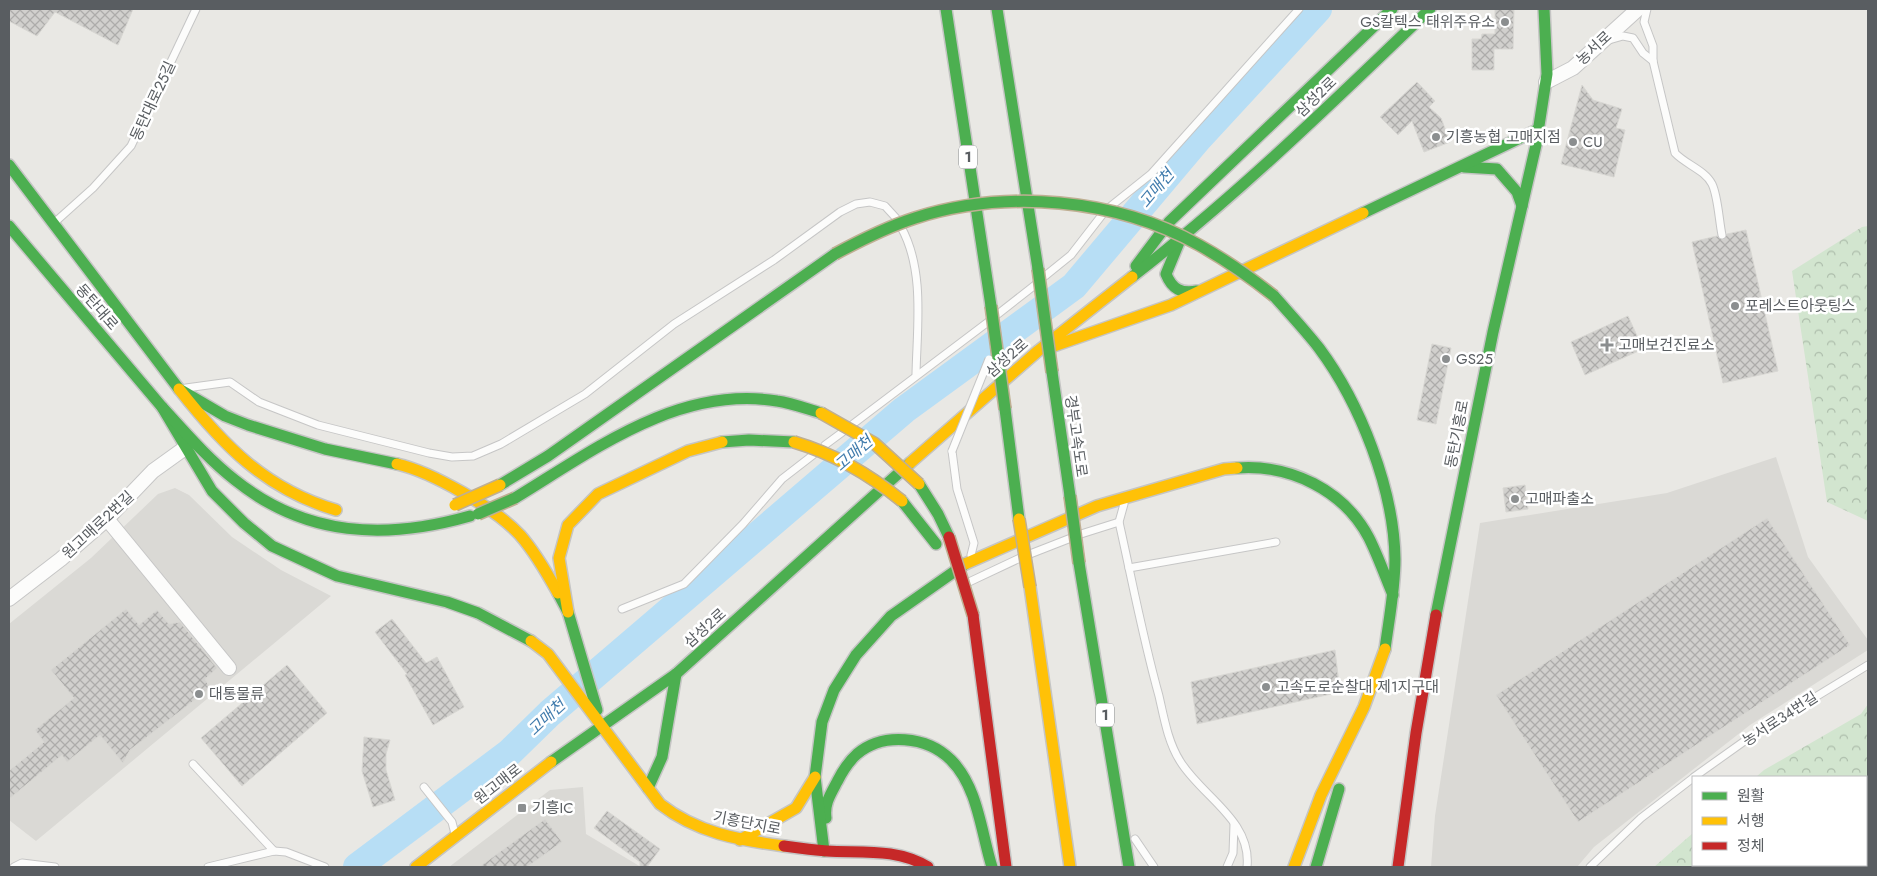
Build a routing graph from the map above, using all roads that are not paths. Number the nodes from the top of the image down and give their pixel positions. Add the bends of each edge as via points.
1 (196, 9) edge
2 (946, 9) edge
3 (997, 9) edge
4 (1299, 9) edge
5 (1392, 9) edge
6 (1430, 9) edge
7 (1544, 9) edge
8 (1638, 9) edge
9 (1647, 9) edge
10 (1600, 44) junction
11 (1652, 61) junction
12 (1546, 82) junction
13 (1539, 129) junction
14 (9, 166) edge
15 (1460, 167) junction
16 (1522, 206) junction
17 (52, 225) junction
18 (9, 226) edge
19 (1722, 235) dead end
20 (1181, 239) junction
21 (1117, 290) junction
22 (1204, 290) junction
23 (996, 342) junction
24 (1038, 351) junction
25 (916, 374) junction
26 (179, 389) junction
27 (162, 407) junction
28 (185, 448) junction
29 (1135, 494) junction
30 (441, 508) dead end
31 (1108, 509) junction
32 (349, 512) dead end
33 (107, 520) junction
34 (1119, 522) junction
35 (1276, 542) dead end
36 (969, 562) junction
37 (1129, 568) junction
38 (952, 590) dead end
39 (1393, 595) junction
40 (9, 599) edge
41 (622, 609) dead end
42 (568, 612) junction
43 (905, 616) dead end
44 (969, 617) junction
45 (575, 636) junction
46 (548, 654) junction
47 (1868, 665) edge
48 (229, 668) dead end
49 (676, 674) junction
50 (592, 705) junction
51 (1364, 707) junction
52 (601, 726) junction
53 (193, 764) dead end
54 (1697, 776) edge
55 (815, 777) junction
56 (1692, 780) edge
57 (424, 787) dead end
58 (648, 788) junction
59 (824, 804) junction
60 (1122, 815) junction
61 (1234, 821) junction
62 (456, 836) junction
63 (740, 840) junction
64 (274, 851) junction
65 (824, 851) junction
66 (14, 867) edge
67 (56, 867) edge
68 (208, 867) edge
69 (324, 867) edge
70 (416, 867) edge
71 (928, 867) edge
72 (992, 867) edge
73 (1006, 867) edge
74 (1070, 867) edge
75 (1129, 867) edge
76 (1154, 867) edge
77 (1227, 867) edge
78 (1247, 867) edge
79 (1294, 867) edge
80 (1316, 867) edge
81 (1398, 867) edge
82 (1590, 867) edge

1 - 17 lane, 동탄대로25길 via 131,146 93,188
2 - 23 main road, 1, bridge
3 - 60 main road, 경부고속도로 / 1, bridge via 1079,563
4 - 25 lane via 1151,174 1106,209 1071,256 949,354
5 - 21 main road via 1169,222
6 - 20 main road, 삼성2로 via 1272,159
7 - 12 main road, 동탄기흥로
8 - 10 street, 농서로
9 - 11 lane via 1644,22 1653,46
10 - 11 lane via 1623,36 1634,38
10 - 12 street, 농서로 via 1573,68
11 - 19 lane via 1675,153 1712,183
12 - 13 main road, 동탄기흥로
13 - 15 main road
13 - 16 main road, 동탄기흥로
14 - 17 main road
15 - 16 main road via 1496,169 1508,179
15 - 22 main road
16 - 81 main road, 동탄기흥로 via 1493,333 1440,600
17 - 26 main road
18 - 27 main road, 동탄대로 via 18,245
20 - 21 main road, 삼성2로
20 - 22 main road via 1166,274 1170,284 1176,291 1186,294
21 - 24 main road, 삼성2로
22 - 24 main road via 1122,324
23 - 36 lane, bridge via 952,451 957,489 974,543
23 - 74 main road, 1, bridge
24 - 49 main road, 삼성2로
25 - 26 lane via 916,275 908,239 885,206 870,202 856,204 840,212 774,260 674,324 585,394 501,444 473,456 429,453 318,424 259,402 230,382
25 - 41 lane via 782,479 684,584
26 - 32 main road via 212,429 252,468 312,503
26 - 42 main road via 225,416 248,425 325,449 406,466 473,499 520,535 544,566
27 - 28 main road
27 - 44 main road, bridge via 233,478 262,499 311,520 348,531 385,533 442,526 515,498 614,439 678,407 717,398 756,397 794,402 851,427 893,457 919,484 949,537
28 - 33 street, 원고매로2번길 via 153,471
28 - 46 main road via 212,490 272,546 337,576 447,602 478,613 527,638
29 - 31 main road
29 - 34 lane via 1123,505
29 - 39 main road via 1224,470 1253,466 1291,473 1322,488 1347,508 1368,537
30 - 39 main road, bridge via 456,505 500,485 556,450 835,254 892,226 928,214 962,207 1051,202 1097,207 1169,230 1231,262 1274,296 1318,348 1361,419 1390,507 1395,558
31 - 34 lane
31 - 36 main road
33 - 40 street, 원고매로2번길
33 - 48 street
34 - 37 lane
34 - 38 lane via 1056,543
35 - 37 lane
36 - 55 main road via 891,616 856,655 828,704 822,722
37 - 61 lane via 1170,738 1179,761
39 - 51 main road via 1384,654
42 - 44 main road, bridge via 558,558 560,545 568,525 598,494 696,449 720,442 749,440 794,442 832,454 883,485 902,501 940,552
42 - 45 main road
43 - 59 lane via 870,647 839,696 824,755 821,778
44 - 73 main road
45 - 46 main road via 564,652
45 - 50 main road
46 - 50 main road
47 - 54 lane, 농서로34번길 via 1753,735
49 - 52 main road, 삼성2로
49 - 58 main road via 662,757
50 - 52 main road
51 - 79 main road via 1321,795
51 - 80 main road
52 - 58 main road, 기흥단지로
52 - 62 main road, 원고매로
53 - 64 lane
55 - 63 main road via 796,808
55 - 65 main road
56 - 82 lane, 농서로34번길 via 1641,818
57 - 62 lane via 452,822
58 - 63 main road, 기흥단지로 via 660,804 684,822
59 - 65 main road
59 - 72 main road via 847,764 858,753 872,744 917,740 930,745 951,761 967,783
60 - 75 main road, 경부고속도로 / 1
60 - 76 lane via 1141,851
61 - 77 lane via 1234,854
61 - 78 lane via 1243,839
62 - 70 main road, 원고매로
63 - 65 main road, 기흥단지로
64 - 68 lane
64 - 69 lane via 286,852
65 - 71 main road, 기흥단지로 via 881,852 922,862
66 - 67 lane via 22,863

